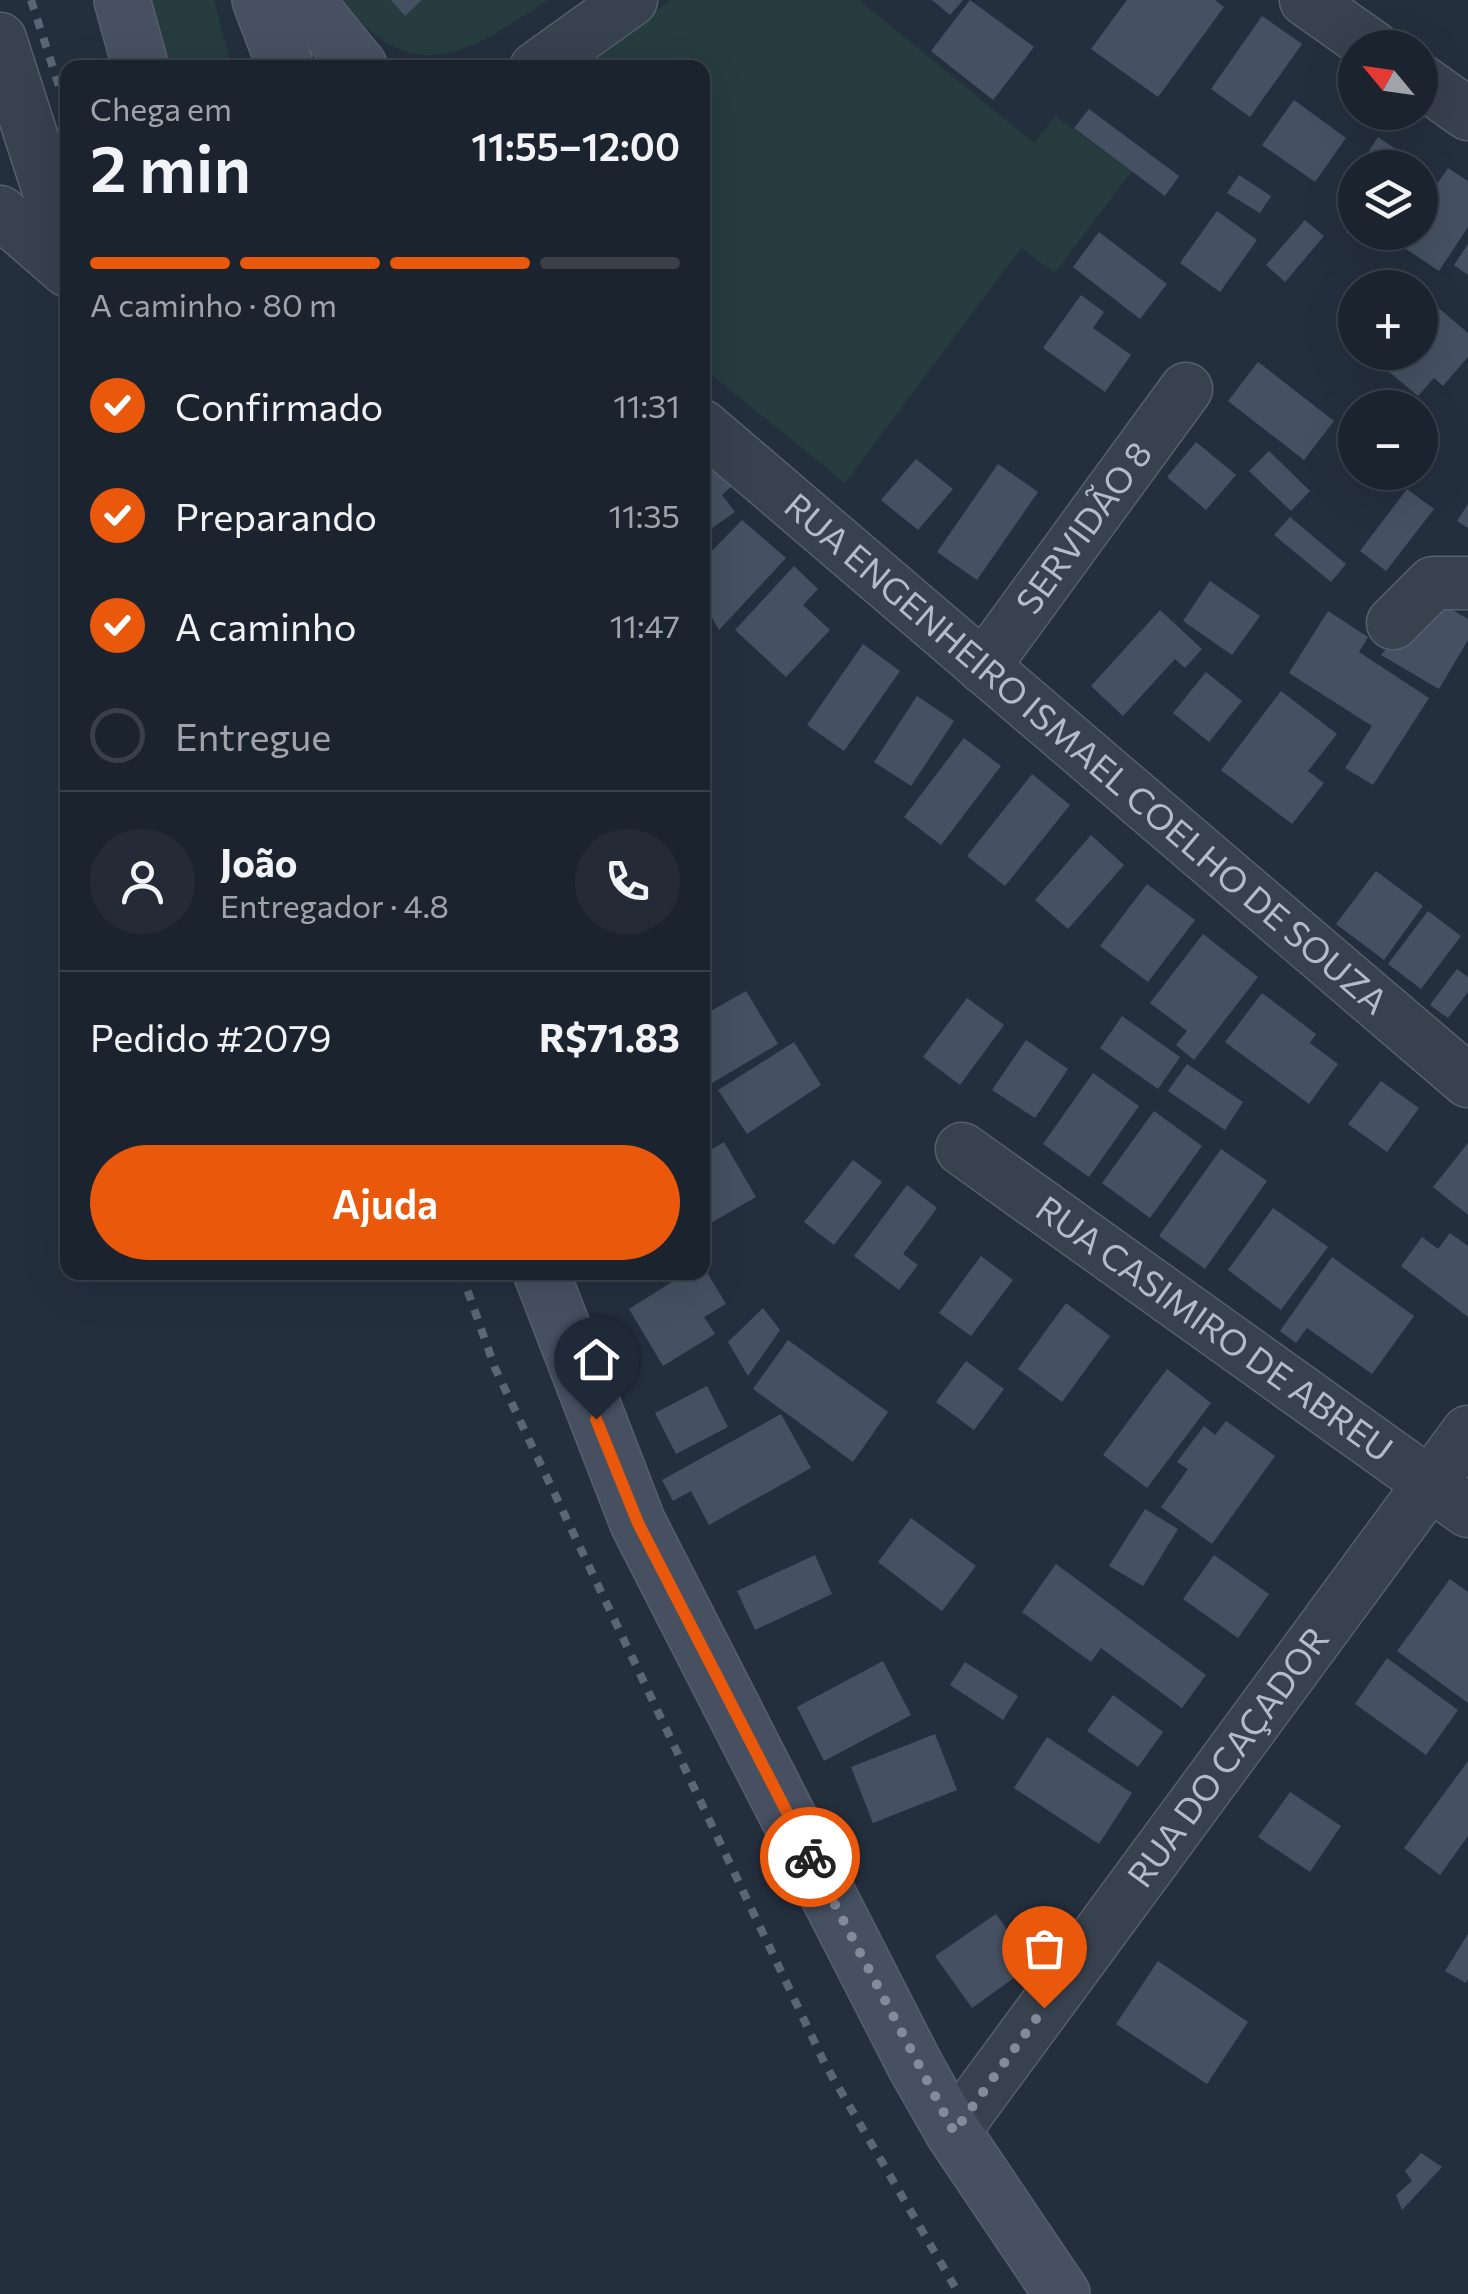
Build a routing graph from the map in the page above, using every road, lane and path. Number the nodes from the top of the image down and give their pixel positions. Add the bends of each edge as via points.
1 (122, 0) edge
2 (260, 0) edge
3 (305, 0) edge
4 (631, 0) edge
5 (1306, 0) edge
6 (1364, 26) edge
7 (0, 39) edge
8 (139, 60) edge
9 (283, 60) edge
10 (355, 60) edge
11 (547, 60) edge
12 (1438, 93) edge
13 (1468, 114) edge
14 (0, 212) edge
15 (60, 225) edge
16 (60, 264) edge
17 (1186, 389) dead end
18 (710, 433) edge
19 (1468, 583) edge
20 (1392, 623) dead end
21 (984, 667) junction
22 (1468, 1081) edge
23 (962, 1149) dead end
24 (544, 1280) edge
25 (1468, 1432) edge
26 (1449, 1497) edge
27 (954, 2132) junction
28 (1062, 2294) edge

1 - 8 main road
2 - 9 main road
3 - 10 main road
4 - 11 street
5 - 6 street
7 - 15 street
12 - 13 street
14 - 16 street
17 - 21 street, SERVIDÃO 8
18 - 21 street, RUA ENGENHEIRO ISMAEL COELHO DE SOUZA
19 - 20 street via 1433,583
21 - 22 street, RUA ENGENHEIRO ISMAEL COELHO DE SOUZA
23 - 26 street, RUA CASIMIRO DE ABREU
24 - 27 main road via 638,1523
25 - 26 street, RUA DO CAÇADOR
26 - 27 street, RUA DO CAÇADOR
27 - 28 main road

